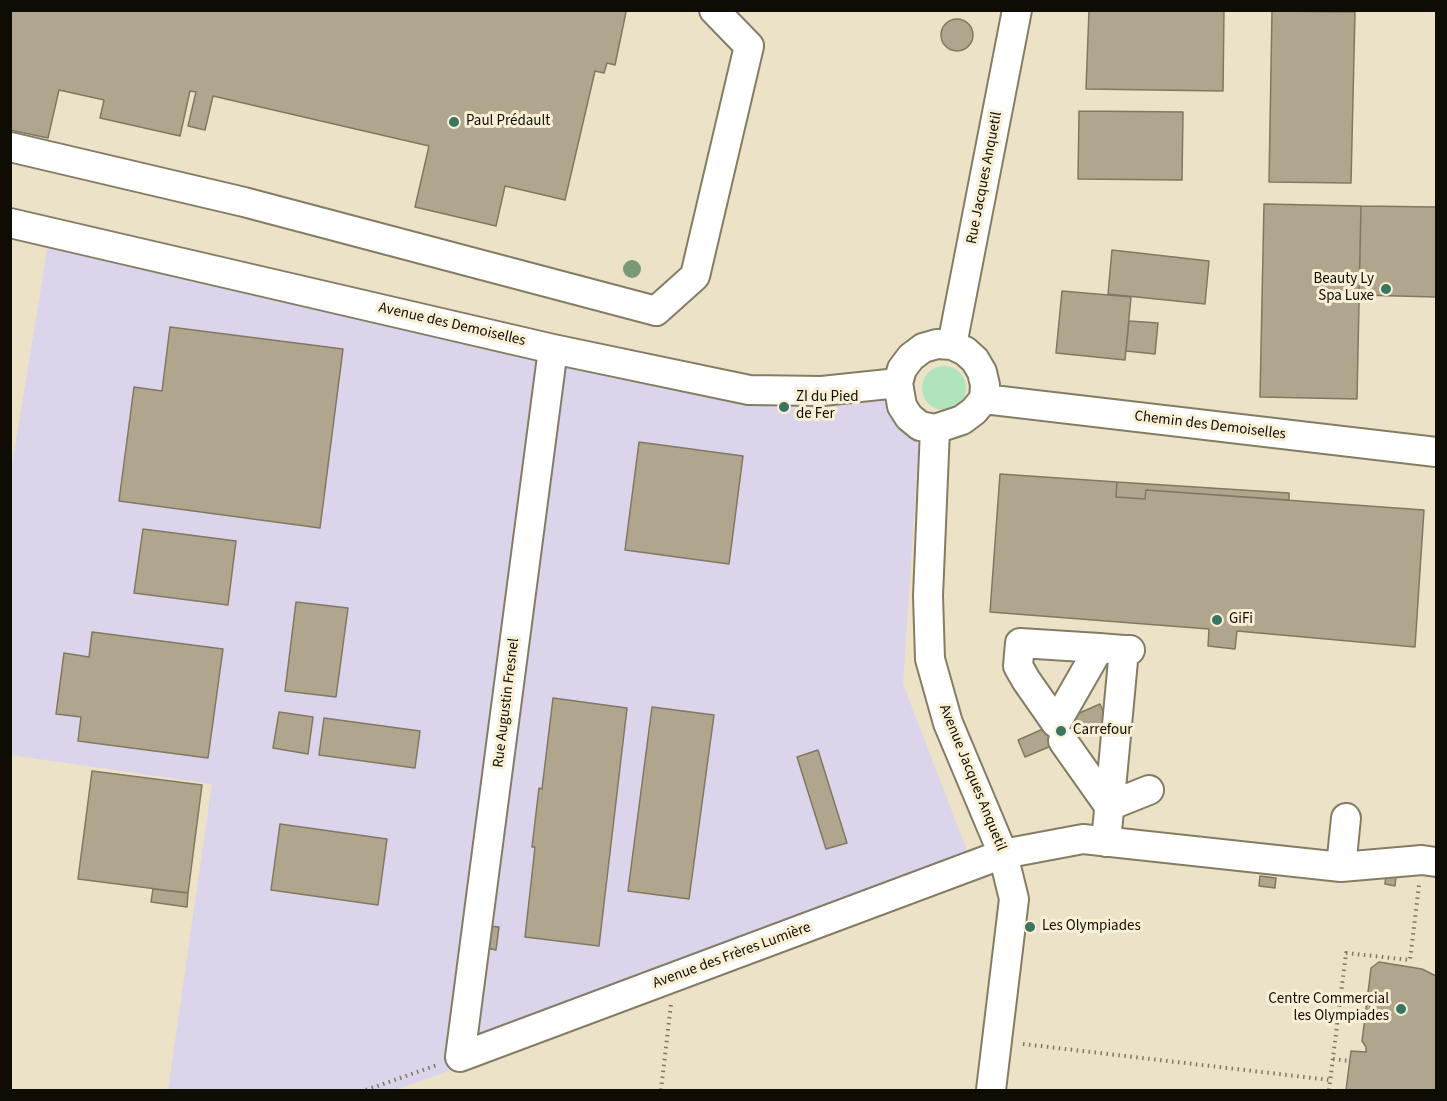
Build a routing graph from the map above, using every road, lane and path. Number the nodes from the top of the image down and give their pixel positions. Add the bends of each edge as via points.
1 (714, 10) edge
2 (1017, 10) edge
3 (10, 147) edge
4 (13, 230) edge
5 (952, 345) junction
6 (553, 349) junction
7 (898, 383) junction
8 (984, 399) junction
9 (935, 429) junction
10 (1437, 452) edge
11 (1118, 649) junction
12 (1060, 732) junction
13 (1149, 790) dead end
14 (1109, 806) junction
15 (1346, 818) dead end
16 (1106, 842) junction
17 (1003, 854) junction
18 (1429, 861) edge
19 (1341, 867) junction
20 (675, 977) junction
21 (996, 1040) junction
22 (460, 1057) junction
23 (1333, 1059) junction
24 (1350, 1061) dead end
25 (1330, 1080) junction
26 (366, 1090) edge
27 (661, 1090) edge
28 (991, 1090) edge
29 (1329, 1090) edge

1 - 3 street via 748,46 695,276 656,311 244,202
2 - 5 street, Rue Jacques Anquetil
4 - 6 street, Avenue des Demoiselles
5 - 7 street via 923,348 911,357
5 - 8 street via 975,360 982,372
6 - 7 street, Avenue des Demoiselles via 749,390 822,392
6 - 22 street, Rue Augustin Fresnel
7 - 9 street via 902,406 909,417 920,426
8 - 9 street via 962,420
8 - 10 street, Chemin des Demoiselles
9 - 17 street, Avenue Jacques Anquetil via 928,596 930,659 948,723
11 - 12 street
11 - 12 street via 1020,643 1018,666
11 - 14 street
12 - 14 street
13 - 14 street
14 - 16 street
15 - 19 street
16 - 17 street, Avenue des Frères Lumière via 1083,839
16 - 19 street, Avenue des Frères Lumière
17 - 20 street, Avenue des Frères Lumière
17 - 21 street, Avenue Jacques Anquetil via 1014,899
18 - 19 street, Avenue des Frères Lumière
18 - 23 path via 1410,960 1346,953
20 - 22 street, Avenue des Frères Lumière
20 - 27 path
21 - 25 path
21 - 28 street, Avenue Jacques Anquetil
22 - 26 path
23 - 24 path
23 - 25 path
25 - 29 path

